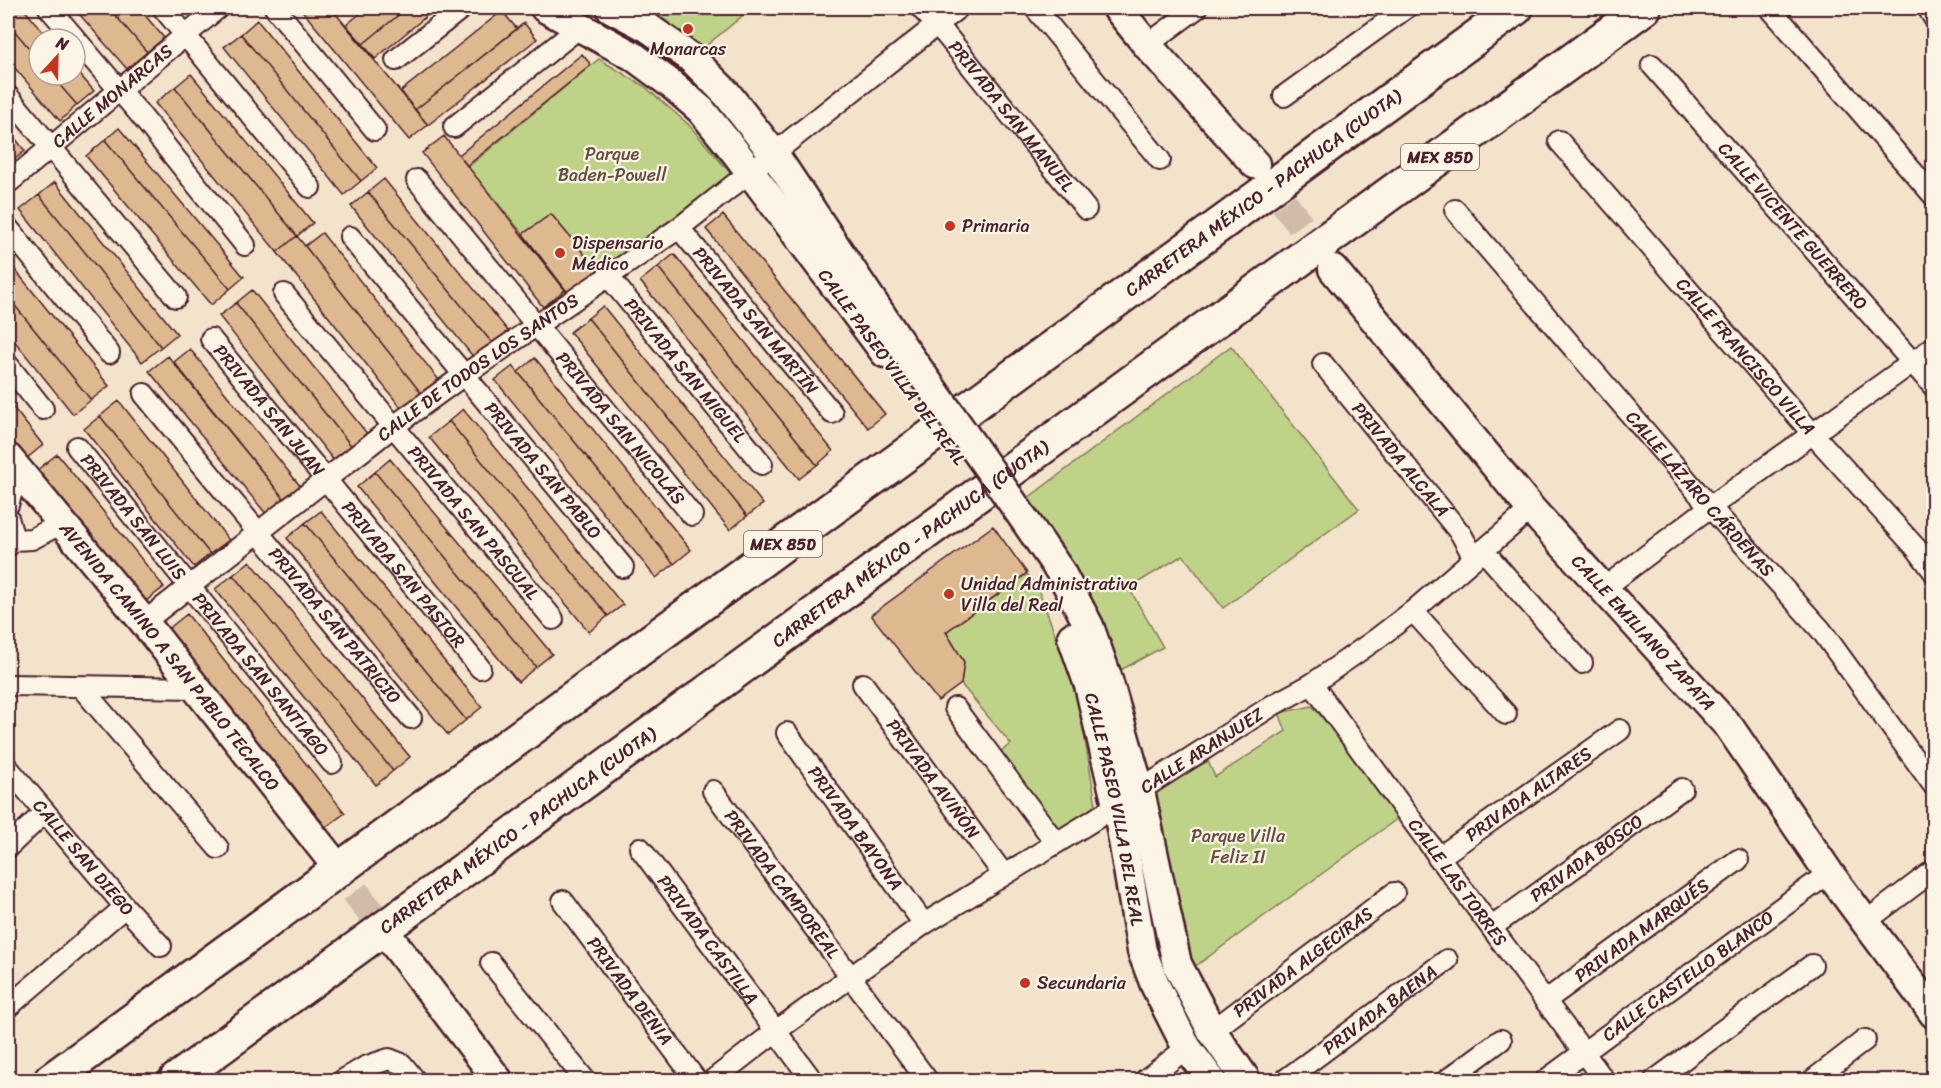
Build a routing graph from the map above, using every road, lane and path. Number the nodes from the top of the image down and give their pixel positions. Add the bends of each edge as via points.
1 (49, 8) edge
2 (163, 8) edge
3 (218, 8) edge
4 (275, 8) edge
5 (462, 8) edge
6 (545, 8) edge
7 (611, 8) edge
8 (921, 8) edge
9 (958, 8) edge
10 (1035, 8) edge
11 (1117, 8) edge
12 (1197, 8) edge
13 (1406, 8) edge
14 (1516, 8) edge
15 (1644, 8) edge
16 (1770, 8) edge
17 (1928, 8) edge
18 (1934, 18) edge
19 (936, 25) junction
20 (579, 27) junction
21 (185, 34) junction
22 (1147, 45) junction
23 (396, 60) dead end
24 (1652, 65) dead end
25 (119, 90) junction
26 (8, 96) edge
27 (1284, 96) dead end
28 (454, 127) dead end
29 (375, 130) dead end
30 (1559, 141) dead end
31 (51, 146) junction
32 (774, 154) junction
33 (1160, 160) dead end
34 (1255, 164) tunnel mouth
35 (750, 173) junction
36 (417, 180) dead end
37 (8, 183) edge
38 (310, 187) dead end
39 (1934, 196) edge
40 (1086, 209) dead end
41 (1455, 210) dead end
42 (8, 228) edge
43 (680, 228) junction
44 (350, 237) dead end
45 (245, 245) dead end
46 (1333, 269) tunnel mouth
47 (608, 276) junction
48 (284, 294) dead end
49 (176, 297) dead end
50 (537, 326) junction
51 (211, 339) dead end
52 (1934, 347) edge
53 (892, 348) junction
54 (109, 353) dead end
55 (1323, 364) dead end
56 (1912, 364) junction
57 (8, 365) edge
58 (464, 375) junction
59 (1934, 387) edge
60 (144, 394) dead end
61 (43, 409) dead end
62 (832, 413) dead end
63 (394, 426) junction
64 (1812, 433) junction
65 (77, 447) dead end
66 (762, 464) dead end
67 (13, 465) edge
68 (327, 480) junction
69 (8, 505) edge
70 (1710, 507) junction
71 (1531, 509) junction
72 (692, 515) dead end
73 (8, 518) edge
74 (62, 523) junction
75 (257, 533) junction
76 (11, 543) edge
77 (1478, 554) junction
78 (623, 567) dead end
79 (1934, 572) edge
80 (191, 587) junction
81 (1603, 589) junction
82 (1413, 611) junction
83 (553, 619) dead end
84 (144, 622) junction
85 (1582, 663) dead end
86 (480, 669) dead end
87 (863, 684) dead end
88 (1312, 684) junction
89 (8, 685) edge
90 (81, 687) junction
91 (198, 688) junction
92 (955, 708) dead end
93 (1506, 714) dead end
94 (411, 718) dead end
95 (1620, 730) dead end
96 (787, 733) dead end
97 (332, 763) dead end
98 (8, 768) edge
99 (1934, 786) edge
100 (1682, 789) dead end
101 (713, 791) dead end
102 (1129, 798) junction
103 (44, 813) junction
104 (1056, 843) junction
105 (8, 847) edge
106 (218, 848) dead end
107 (640, 848) dead end
108 (330, 858) tunnel mouth
109 (1438, 858) junction
110 (1738, 860) dead end
111 (1934, 870) edge
112 (1829, 873) junction
113 (1004, 875) junction
114 (1394, 893) dead end
115 (563, 901) dead end
116 (125, 907) junction
117 (1865, 922) junction
118 (924, 924) junction
119 (1492, 927) junction
120 (386, 933) tunnel mouth
121 (161, 946) dead end
122 (1447, 960) dead end
123 (491, 963) dead end
124 (1812, 965) dead end
125 (850, 975) junction
126 (1545, 1000) junction
127 (8, 1007) edge
128 (1934, 1014) edge
129 (776, 1031) junction
130 (1212, 1031) junction
131 (1501, 1040) dead end
132 (1866, 1040) dead end
133 (1187, 1048) junction
134 (1583, 1053) junction
135 (51, 1080) edge
136 (177, 1080) edge
137 (343, 1080) edge
138 (415, 1080) edge
139 (498, 1080) edge
140 (585, 1080) edge
141 (696, 1080) edge
142 (713, 1080) edge
143 (812, 1080) edge
144 (927, 1080) edge
145 (1145, 1080) edge
146 (1211, 1080) edge
147 (1246, 1080) edge
148 (1285, 1080) edge
149 (1447, 1080) edge
150 (1546, 1080) edge
151 (1604, 1080) edge
152 (1655, 1080) edge
153 (1813, 1080) edge

1 - 25 street
2 - 21 street
3 - 21 street, CALLE MONARCAS
4 - 29 street
5 - 23 street
6 - 20 street, CALLE PASEO VILLA DEL REAL
7 - 32 street, CALLE PASEO VILLA DEL REAL via 691,58 727,94
8 - 19 street, PRIVADA SAN MANUEL
9 - 19 street, CALLE DE TODOS LOS SANTOS
10 - 33 street
11 - 22 street
12 - 22 street
13 - 27 street
14 - 135 highway, CARRETERA MÉXICO - PACHUCA (CUOTA) / MEX 85D
15 - 136 highway, CARRETERA MÉXICO - PACHUCA (CUOTA) / MEX 85D
16 - 39 street
17 - 18 street
19 - 32 street, CALLE DE TODOS LOS SANTOS
19 - 40 street, PRIVADA SAN MANUEL
20 - 28 street
20 - 35 street, CALLE PASEO VILLA DEL REAL via 633,56 686,97 701,110
21 - 25 street, CALLE MONARCAS
21 - 38 street
22 - 34 street
24 - 56 street, CALLE VICENTE GUERRERO
25 - 31 street, CALLE MONARCAS
25 - 45 street
26 - 31 street
30 - 64 street, CALLE FRANCISCO VILLA
31 - 37 street, CALLE MONARCAS
31 - 49 street
32 - 35 street, CALLE DE TODOS LOS SANTOS
32 - 53 street, CALLE PASEO VILLA DEL REAL
35 - 43 street, CALLE DE TODOS LOS SANTOS
35 - 53 street, CALLE PASEO VILLA DEL REAL
36 - 50 street, PRIVADA SAN NICOLÁS
41 - 70 street, CALLE LÁZARO CÁRDENAS
42 - 54 street
43 - 47 street, CALLE DE TODOS LOS SANTOS
43 - 62 street, PRIVADA SAN MARTÍN
44 - 58 street, PRIVADA SAN PABLO
46 - 71 street, CALLE EMILIANO ZAPATA
47 - 50 street, CALLE DE TODOS LOS SANTOS
47 - 66 street, PRIVADA SAN MIGUEL
48 - 63 street, PRIVADA SAN PASCUAL
50 - 58 street, CALLE DE TODOS LOS SANTOS
50 - 72 street, PRIVADA SAN NICOLÁS
51 - 68 street, PRIVADA SAN JUAN
52 - 56 street
53 - 102 street, CALLE PASEO VILLA DEL REAL via 1000,501 1047,583 1074,642
55 - 77 street, PRIVADA ALCALÁ
56 - 59 street, CALLE VICENTE GUERRERO
56 - 64 street
57 - 61 street
58 - 63 street, CALLE DE TODOS LOS SANTOS
58 - 78 street, PRIVADA SAN PABLO
60 - 75 street, PRIVADA SAN PATRICIO
63 - 68 street, CALLE DE TODOS LOS SANTOS
63 - 83 street, PRIVADA SAN PASCUAL
64 - 70 street
64 - 79 street, CALLE FRANCISCO VILLA
65 - 80 street, PRIVADA SAN LUIS
67 - 69 street
67 - 74 street, AVENIDA CAMINO A SAN PABLO TECALCO
68 - 75 street, CALLE DE TODOS LOS SANTOS
68 - 86 street, PRIVADA SAN PASTOR
70 - 81 street
70 - 99 street, CALLE LÁZARO CÁRDENAS via 1821,630
71 - 77 street, CALLE ARANJUEZ
71 - 81 street, CALLE EMILIANO ZAPATA
73 - 76 street
74 - 76 street via 32,539
74 - 84 street, AVENIDA CAMINO A SAN PABLO TECALCO
75 - 80 street, CALLE DE TODOS LOS SANTOS
75 - 94 street, PRIVADA SAN PATRICIO
77 - 82 street, CALLE ARANJUEZ
77 - 85 street, PRIVADA ALCALÁ
80 - 84 street, CALLE DE TODOS LOS SANTOS
80 - 97 street, PRIVADA SAN SANTIAGO
81 - 112 street, CALLE EMILIANO ZAPATA via 1730,728
82 - 88 street, CALLE ARANJUEZ
82 - 93 street
84 - 91 street, AVENIDA CAMINO A SAN PABLO TECALCO
87 - 113 street, PRIVADA AVIÑÓN
88 - 102 street, CALLE ARANJUEZ
88 - 109 street, CALLE LAS TORRES
89 - 90 street
90 - 91 street
90 - 106 street
91 - 108 street, AVENIDA CAMINO A SAN PABLO TECALCO
92 - 104 street
95 - 109 street, PRIVADA ALTARES
96 - 118 street, PRIVADA BAYONA
98 - 103 street, CALLE SAN DIEGO
100 - 119 street, PRIVADA BOSCO
101 - 125 street, PRIVADA CAMPOREAL
102 - 104 street, CALLE ARANJUEZ
102 - 130 street, CALLE PASEO VILLA DEL REAL via 1177,964
102 - 133 street, CALLE PASEO VILLA DEL REAL via 1142,951
103 - 105 street
103 - 116 street, CALLE SAN DIEGO
104 - 113 street, CALLE ARANJUEZ
107 - 129 street, PRIVADA CASTILLA
109 - 119 street, CALLE LAS TORRES
110 - 126 street, PRIVADA MARQUÉS
111 - 117 street
112 - 117 street, CALLE EMILIANO ZAPATA
112 - 134 street, CALLE CASTELLO BLANCO
113 - 118 street, CALLE ARANJUEZ
114 - 130 street, PRIVADA ALGECIRAS
115 - 141 street, PRIVADA DENIA
116 - 121 street, CALLE SAN DIEGO
116 - 127 street
117 - 128 street, CALLE EMILIANO ZAPATA
118 - 125 street, CALLE ARANJUEZ
119 - 126 street, CALLE LAS TORRES
120 - 139 street
122 - 148 street, PRIVADA BAENA
123 - 140 street
124 - 152 street
125 - 129 street, CALLE ARANJUEZ
125 - 144 street, PRIVADA CAMPOREAL
126 - 134 street, CALLE LAS TORRES
129 - 142 street, CALLE ARANJUEZ
129 - 143 street, PRIVADA CASTILLA
130 - 147 street, CALLE PASEO VILLA DEL REAL
131 - 149 street
132 - 153 street
133 - 145 street
133 - 146 street, CALLE PASEO VILLA DEL REAL
134 - 150 street, CALLE CASTELLO BLANCO
134 - 151 street, CALLE LAS TORRES
137 - 138 street via 389,1059 402,1064

